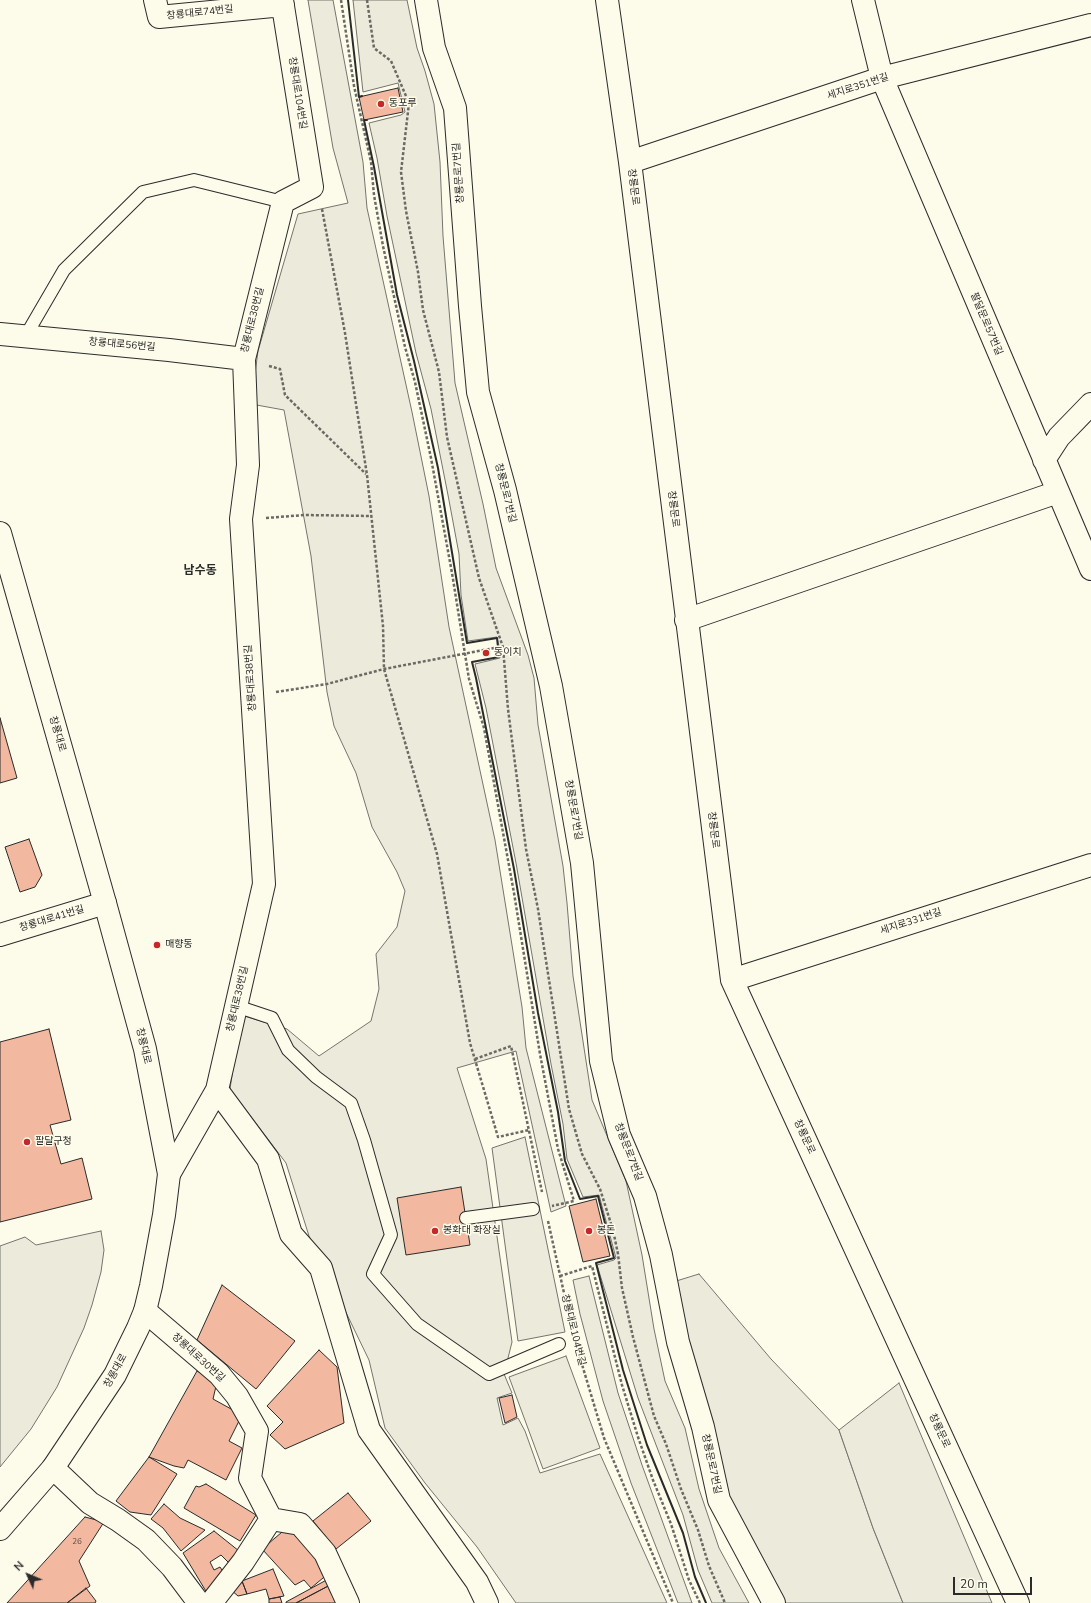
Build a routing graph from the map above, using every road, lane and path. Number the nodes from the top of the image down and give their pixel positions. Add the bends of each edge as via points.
1 (155, 0) edge
2 (341, 0) edge
3 (367, 0) edge
4 (426, 0) edge
5 (607, 0) edge
6 (863, 0) edge
7 (283, 2) edge
8 (1091, 25) edge
9 (882, 78) junction
10 (630, 162) junction
11 (312, 187) junction
12 (283, 202) junction
13 (0, 334) edge
14 (24, 337) junction
15 (244, 359) junction
16 (280, 369) dead end
17 (1091, 404) edge
18 (1044, 460) junction
19 (367, 475) junction
20 (1058, 492) junction
21 (371, 516) junction
22 (241, 519) junction
23 (0, 533) edge
24 (3, 558) edge
25 (1091, 569) edge
26 (686, 620) junction
27 (494, 648) dead end
28 (465, 653) junction
29 (384, 669) junction
30 (252, 696) junction
31 (1091, 865) edge
32 (105, 903) junction
33 (0, 935) edge
34 (732, 980) junction
35 (236, 1006) junction
36 (475, 1059) junction
37 (217, 1090) junction
38 (529, 1130) junction
39 (169, 1174) junction
40 (544, 1199) dead end
41 (546, 1207) dead end
42 (533, 1209) dead end
43 (547, 1215) dead end
44 (466, 1218) dead end
45 (560, 1276) junction
46 (145, 1311) junction
47 (572, 1332) dead end
48 (559, 1344) dead end
49 (576, 1344) dead end
50 (54, 1468) junction
51 (272, 1519) junction
52 (0, 1529) edge
53 (199, 1603) edge
54 (211, 1603) edge
55 (348, 1603) edge
56 (487, 1603) edge
57 (673, 1603) edge
58 (700, 1603) edge
59 (725, 1603) edge
60 (774, 1603) edge
61 (1018, 1603) edge

1 - 7 street, 창룡대로74번길 via 159,18
2 - 28 path via 354,86 371,162 383,246 429,450
3 - 59 path via 374,48 391,61 409,103 401,172 406,211 423,310 439,372 448,437 478,578 503,647 508,709 526,849 540,917 569,1108 582,1154 600,1189 613,1230 623,1295 654,1416 698,1530 708,1566
4 - 60 street, 창룡문로7번길 via 434,48 455,108 478,392 505,490 551,686 582,863 601,1062 619,1135 645,1196 661,1255 678,1342 703,1427 719,1500
5 - 10 street, 창룡문로
6 - 9 street, 팔달문로57번길
7 - 11 street, 창룡대로104번길
8 - 9 street, 세지로351번길
9 - 10 street, 세지로351번길
9 - 18 street, 팔달문로57번길
10 - 26 street, 창룡문로
11 - 12 street
11 - 19 path via 324,213
12 - 14 lane via 194,180 143,192 64,270
12 - 15 street, 창룡대로38번길
13 - 14 street, 창룡대로56번길
14 - 15 street, 창룡대로56번길
15 - 22 street, 창룡대로38번길 via 248,465
16 - 19 path via 285,395
17 - 18 street via 1059,437
18 - 20 street, 팔달문로57번길
19 - 21 path
20 - 25 street, 팔달문로57번길
20 - 26 street
21 - 22 path via 305,515
21 - 29 path via 383,626
22 - 30 street, 창룡대로38번길
23 - 24 street, 창룡대로
24 - 32 street, 창룡대로
26 - 34 street, 창룡문로
27 - 28 path
28 - 29 path
28 - 41 path via 469,679 484,728 558,1149 574,1201
29 - 30 path via 327,684
29 - 36 path via 437,854
30 - 35 street, 창룡대로38번길 via 264,884
31 - 34 street, 세지로331번길
32 - 33 street, 창룡대로41번길
32 - 39 street, 창룡대로 via 145,1049
34 - 61 street, 창룡문로
35 - 37 street, 창룡대로38번길
35 - 48 lane via 272,1018 288,1050 316,1077 351,1103 391,1235 372,1274 417,1324 489,1374
36 - 38 path via 498,1137
36 - 38 path via 511,1046
37 - 39 street, 창룡대로38번길
37 - 56 street via 268,1159 291,1234 321,1268 369,1430 477,1582
38 - 40 path
39 - 46 street, 창룡대로 via 152,1286
42 - 44 lane
43 - 45 path, 창룡대로104번길
45 - 47 path, 창룡대로104번길
45 - 58 path via 592,1266 638,1437 689,1580
46 - 50 street, 창룡대로 via 115,1375
46 - 51 street, 창룡대로30번길 via 219,1374 237,1396 257,1431 250,1478
49 - 57 path, 창룡대로104번길 via 604,1438
50 - 52 street, 창룡대로
50 - 53 street via 90,1503 146,1540 172,1567
51 - 54 street
51 - 55 street via 300,1524 325,1553

